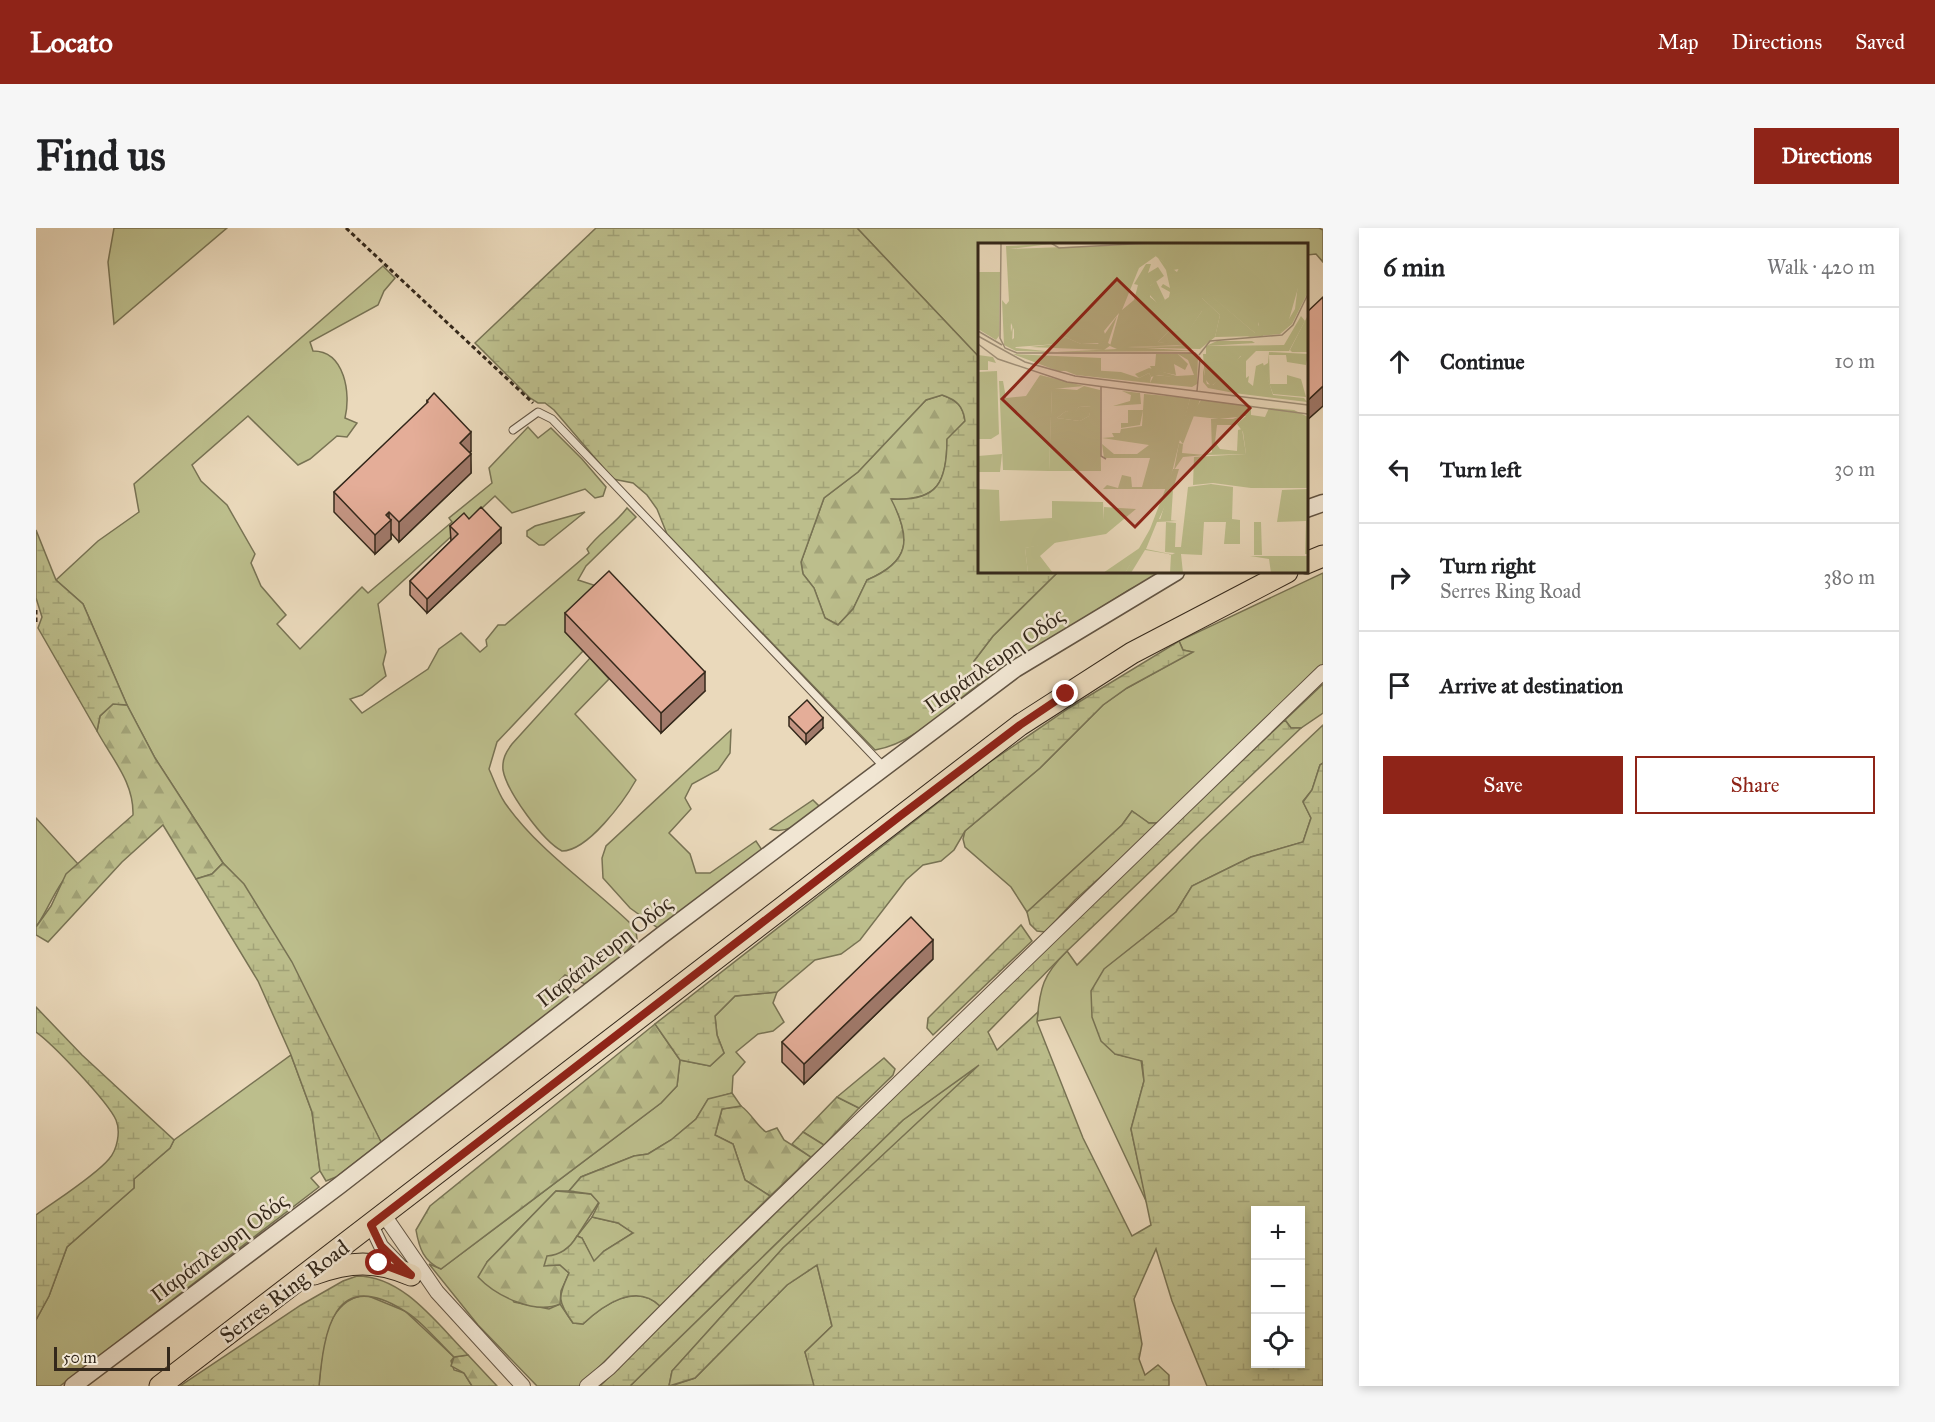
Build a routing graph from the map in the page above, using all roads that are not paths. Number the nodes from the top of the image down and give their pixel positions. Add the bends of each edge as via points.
1 (513, 430) dead end
2 (1323, 503) edge
3 (1308, 509) edge
4 (1323, 555) edge
5 (1308, 562) edge
6 (1174, 573) edge
7 (1285, 573) edge
8 (1323, 672) edge
9 (884, 767) junction
10 (377, 1220) junction
11 (411, 1275) junction
12 (299, 1280) junction
13 (437, 1292) junction
14 (74, 1386) edge
15 (160, 1386) edge
16 (523, 1386) edge
17 (587, 1386) edge

1 - 9 lane via 532,414 543,413 552,419
2 - 3 street
4 - 5 main road
6 - 9 street, Παράπλευρη Οδός via 1015,669
7 - 10 main road, Serres Ring Road via 1132,653 1020,725
8 - 17 street
9 - 14 street, Παράπλευρη Οδός
10 - 11 street via 381,1246
10 - 12 main road, Serres Ring Road
10 - 13 street
11 - 12 main road via 379,1263 362,1263
11 - 13 street
12 - 15 main road, Serres Ring Road
13 - 16 street

